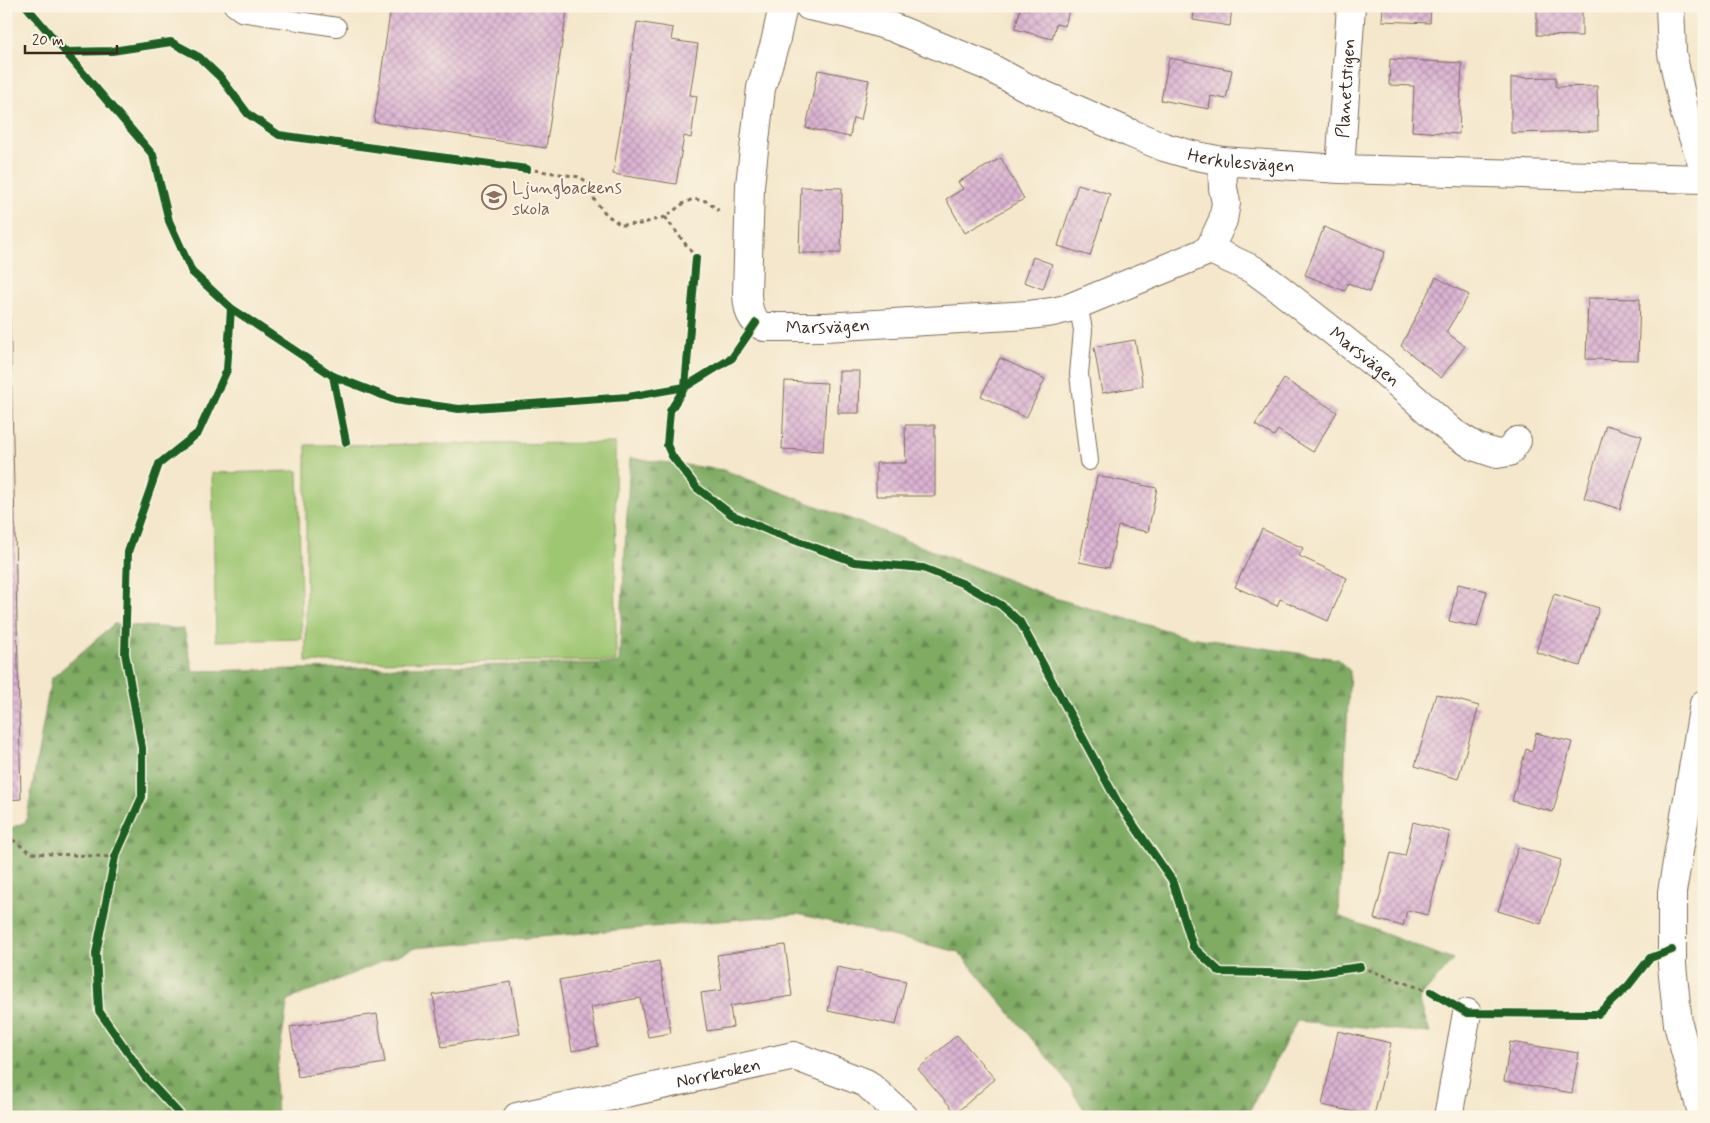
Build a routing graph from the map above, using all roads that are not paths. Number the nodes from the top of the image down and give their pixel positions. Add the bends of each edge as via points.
1 (233, 6) edge
2 (783, 6) edge
3 (809, 6) edge
4 (1351, 6) edge
5 (1670, 6) edge
6 (337, 27) dead end
7 (1222, 161) junction
8 (1704, 168) edge
9 (1340, 169) junction
10 (1704, 179) edge
11 (1210, 248) junction
12 (1078, 304) junction
13 (1517, 441) dead end
14 (1090, 461) dead end
15 (1704, 704) edge
16 (1467, 1012) road end
17 (517, 1117) edge
18 (904, 1117) edge
19 (1448, 1117) edge
20 (1703, 1117) edge

1 - 6 lane via 241,12
2 - 12 street, Marsvägen via 761,88 750,185 747,295 756,324 764,327 825,327 1019,316 1054,312
3 - 7 street, Herkulesvägen via 892,26 985,65 1130,134 1164,147
4 - 9 street, Planetstigen
5 - 8 street via 1672,53 1685,114
7 - 9 street, Herkulesvägen
7 - 11 street via 1226,203 1223,220
9 - 10 street, Herkulesvägen
11 - 12 street, Marsvägen
11 - 13 street, Marsvägen via 1254,270 1277,287 1386,373 1452,432 1476,447 1497,454 1508,452
12 - 14 lane via 1083,330 1078,374
15 - 20 street via 1672,892 1672,965 1678,1024
16 - 19 street
17 - 18 street, Norrkroken via 794,1056 866,1083

